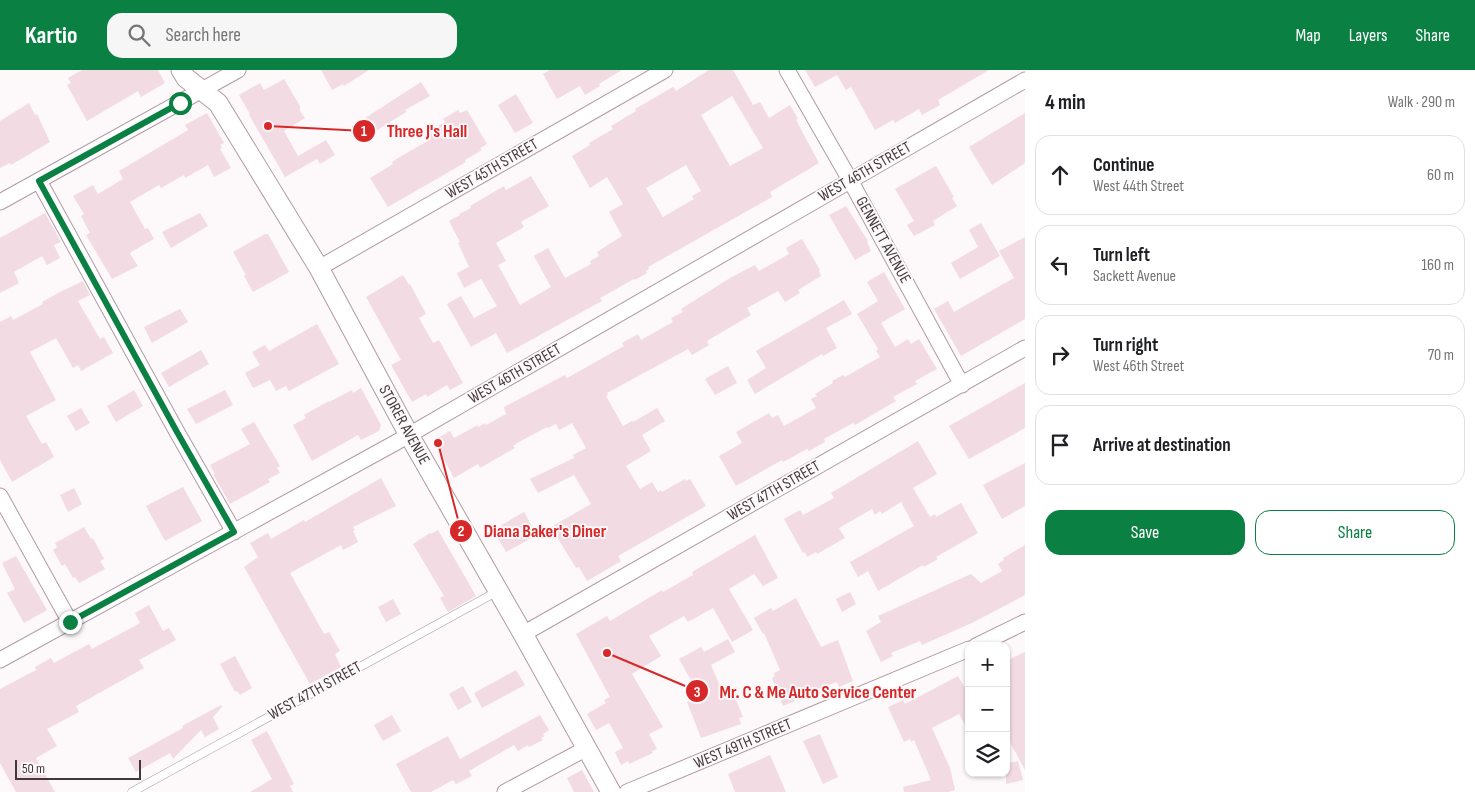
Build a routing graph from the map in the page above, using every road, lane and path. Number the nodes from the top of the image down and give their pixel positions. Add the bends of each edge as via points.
1 (182, 70) edge
2 (238, 70) edge
3 (665, 70) edge
4 (787, 70) edge
5 (1025, 80) edge
6 (202, 91) junction
7 (850, 180) junction
8 (39, 181) junction
9 (0, 202) edge
10 (319, 268) junction
11 (1025, 348) edge
12 (962, 384) junction
13 (409, 435) junction
14 (0, 496) edge
15 (234, 532) junction
16 (498, 591) junction
17 (70, 622) junction
18 (1025, 622) edge
19 (524, 634) junction
20 (984, 642) edge
21 (965, 651) edge
22 (0, 660) edge
23 (587, 748) junction
24 (132, 792) edge
25 (506, 792) edge
26 (611, 792) edge
27 (628, 792) edge

1 - 6 street, STORER AVENUE via 186,78
2 - 6 street
3 - 10 street, WEST 45TH STREET
4 - 7 street, GENNETT AVENUE
5 - 7 street, WEST 46TH STREET
6 - 8 street
6 - 10 street, STORER AVENUE via 218,103
7 - 12 street, GENNETT AVENUE
7 - 13 street, WEST 46TH STREET
8 - 9 street
8 - 15 street
10 - 13 street, STORER AVENUE
11 - 12 street, WEST 47TH STREET
12 - 19 street, WEST 47TH STREET
13 - 15 street, WEST 46TH STREET
13 - 16 street, STORER AVENUE
14 - 17 street
15 - 17 street, WEST 46TH STREET
16 - 19 street, STORER AVENUE
16 - 24 lane, WEST 47TH STREET
17 - 22 street, WEST 46TH STREET
18 - 20 street
19 - 23 street, STORER AVENUE
21 - 27 street, WEST 49TH STREET
23 - 25 street
23 - 26 street, STORER AVENUE

